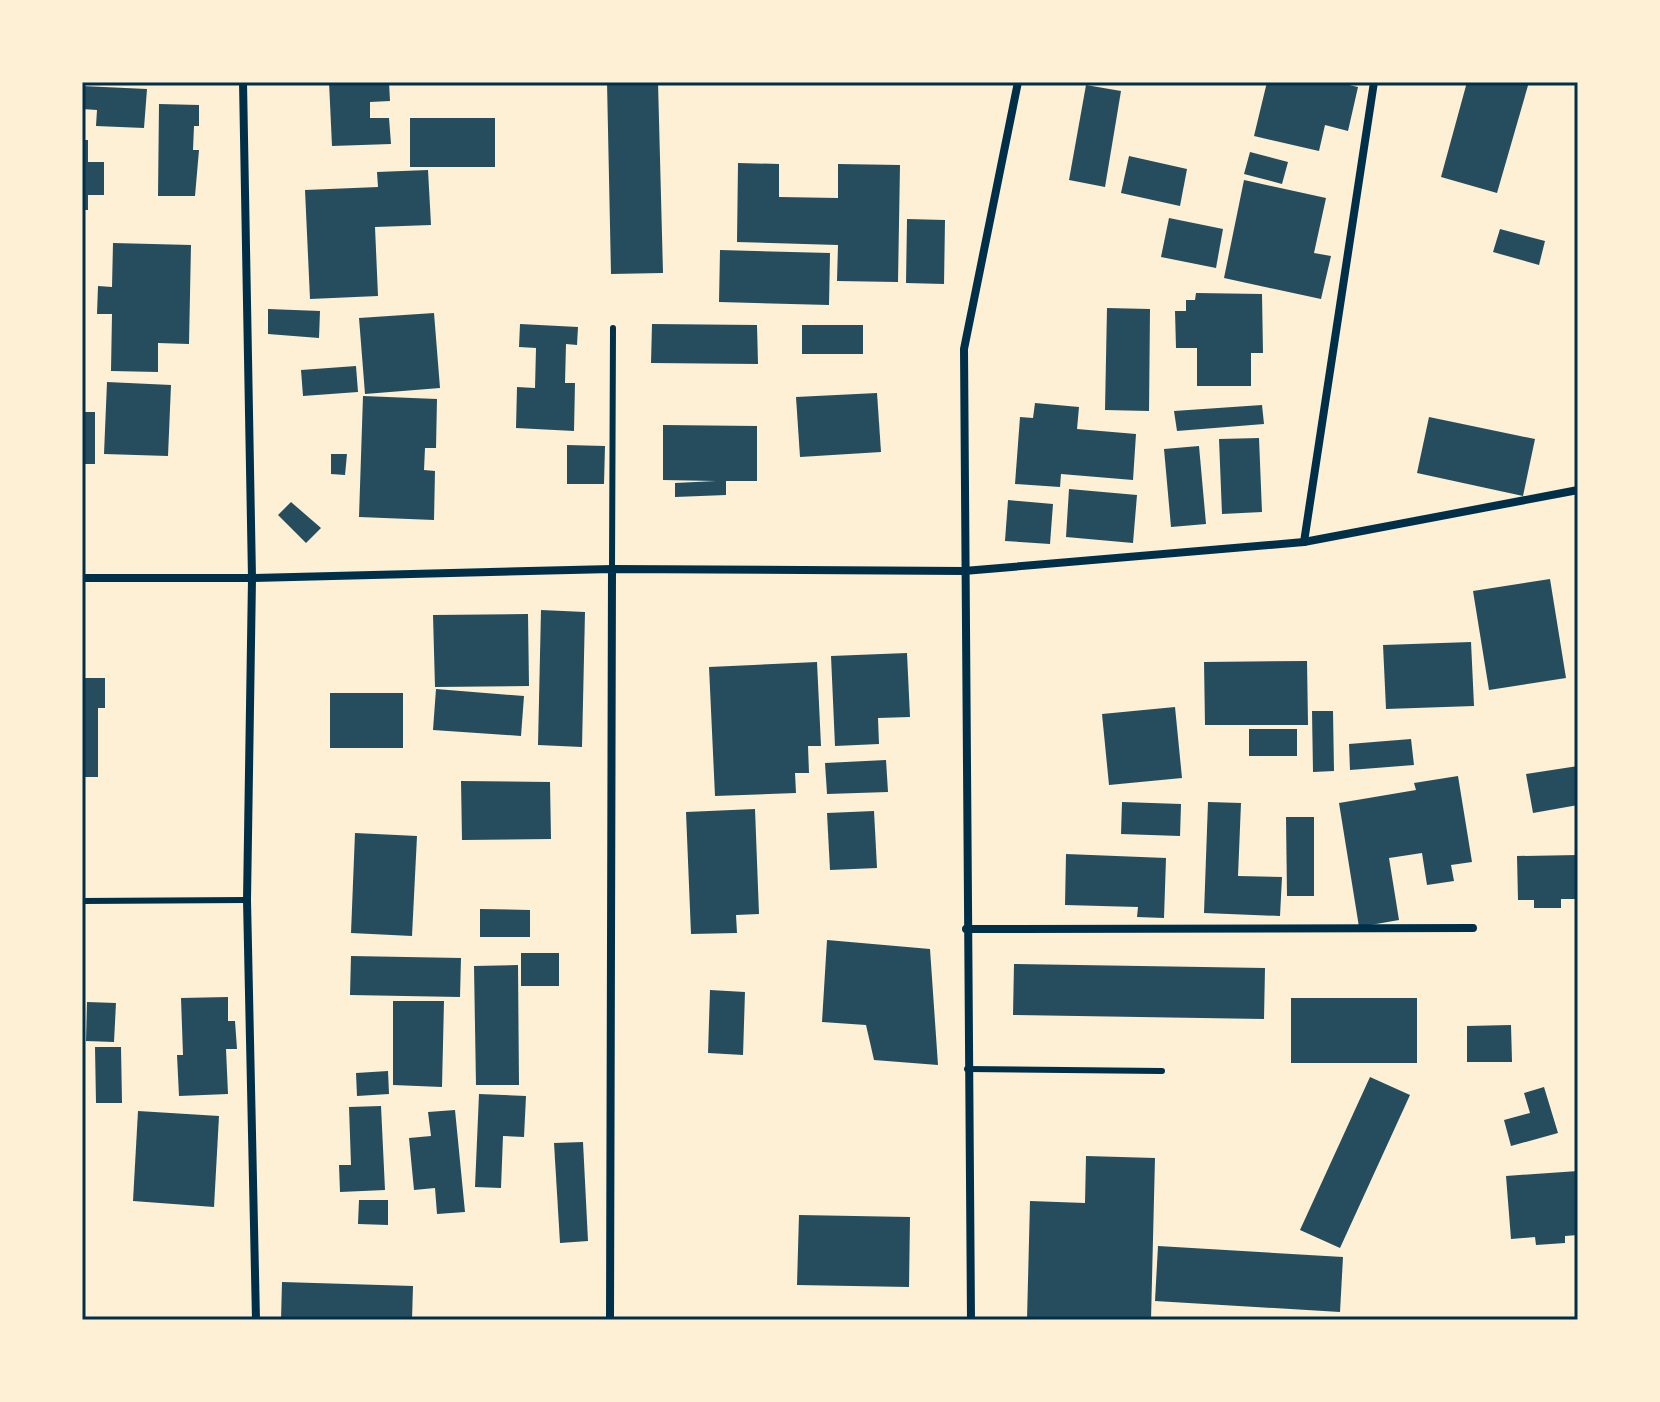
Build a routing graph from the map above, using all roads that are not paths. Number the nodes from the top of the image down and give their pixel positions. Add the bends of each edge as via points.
1 (243, 82) edge
2 (1018, 82) edge
3 (1374, 82) edge
4 (613, 328) dead end
5 (1578, 490) edge
6 (1304, 542) junction
7 (612, 569) junction
8 (964, 571) junction
9 (82, 578) edge
10 (252, 578) junction
11 (247, 900) junction
12 (82, 901) edge
13 (1473, 928) dead end
14 (966, 929) junction
15 (967, 1069) junction
16 (1162, 1071) dead end
17 (256, 1320) edge
18 (610, 1320) edge
19 (971, 1320) edge

1 - 10 street
2 - 8 street via 964,349
3 - 6 street
4 - 7 lane
5 - 6 street
6 - 8 street
7 - 8 street
7 - 10 street
7 - 18 street
8 - 14 street
9 - 10 street
10 - 11 street
11 - 12 lane
11 - 17 street
13 - 14 street
14 - 15 street
15 - 16 lane
15 - 19 street

